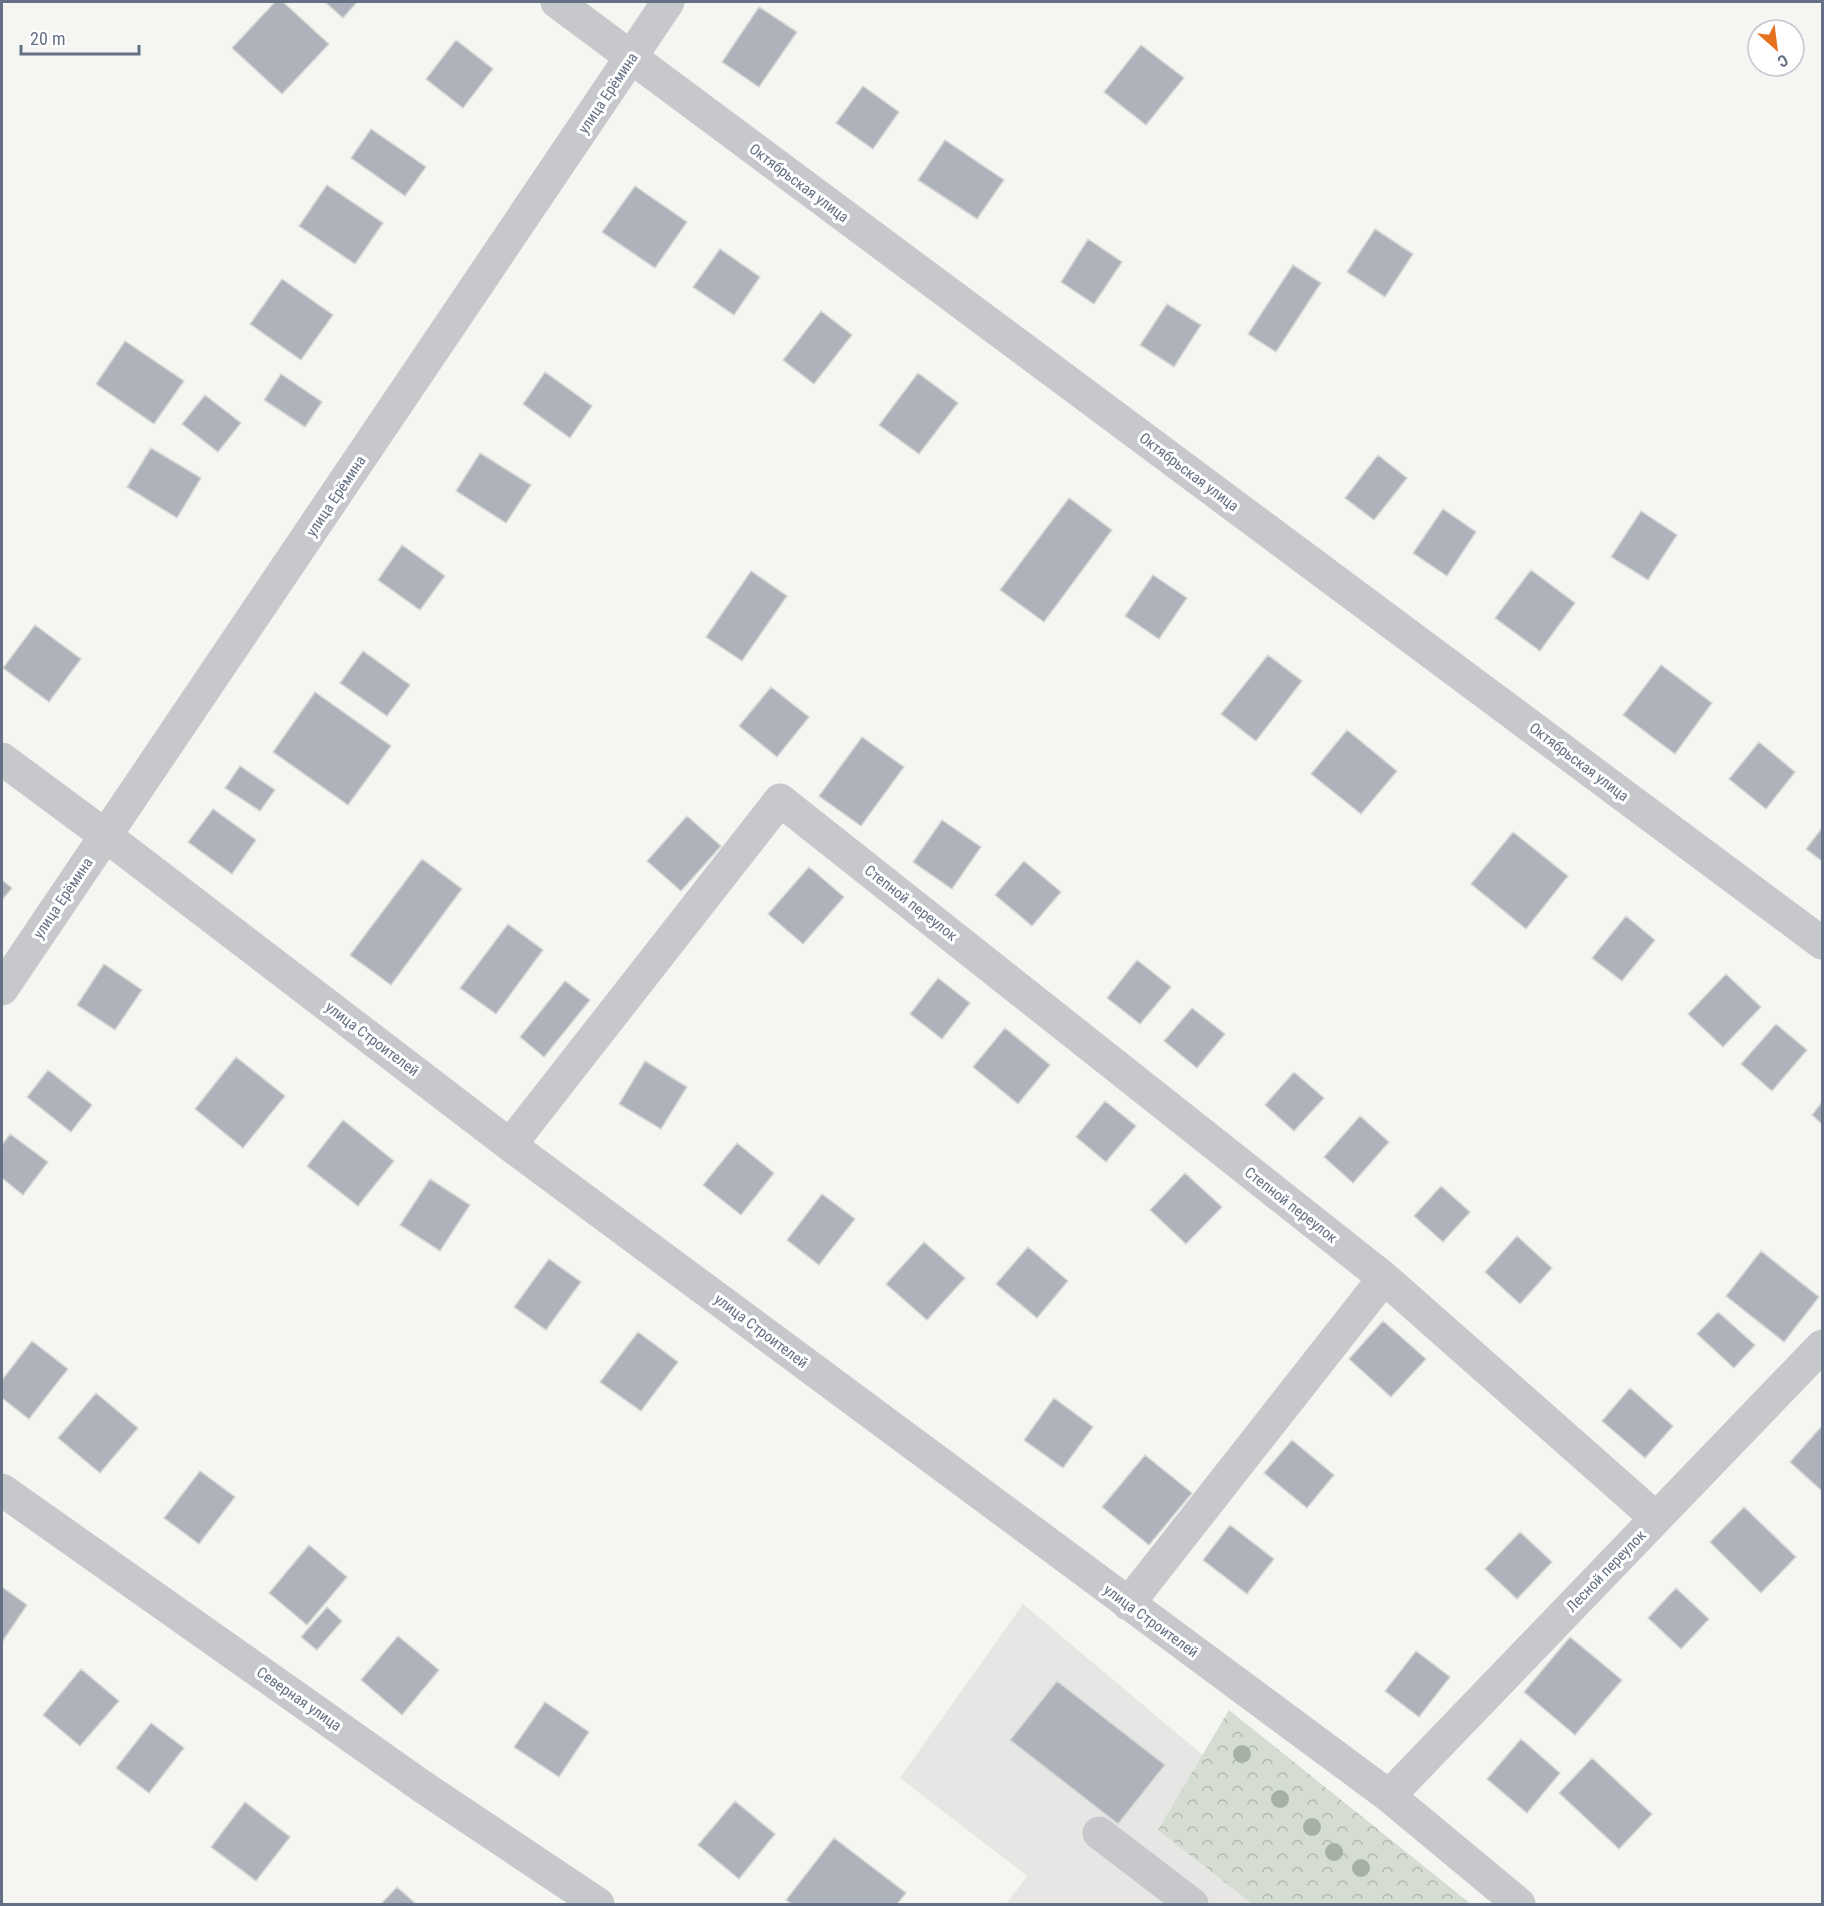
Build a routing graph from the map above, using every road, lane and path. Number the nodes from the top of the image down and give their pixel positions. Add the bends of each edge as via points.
1 (556, 2) edge
2 (668, 2) edge
3 (631, 58) junction
4 (2, 759) edge
5 (106, 836) junction
6 (1822, 943) edge
7 (2, 989) edge
8 (510, 1145) junction
9 (1384, 1278) junction
10 (1822, 1346) edge
11 (2, 1490) edge
12 (1656, 1518) junction
13 (1128, 1604) junction
14 (1389, 1796) junction
15 (1099, 1833) dead end
16 (598, 1905) edge
17 (1192, 1905) edge
18 (1519, 1905) edge

1 - 3 street, Октябрьская улица
2 - 3 street, улица Ерёмина
3 - 5 street, улица Ерёмина
3 - 6 street, Октябрьская улица
4 - 5 street, улица Строителей
5 - 7 street, улица Ерёмина
5 - 8 street, улица Строителей
8 - 9 street, Степной переулок via 780,800
8 - 13 street, улица Строителей
9 - 12 street, Степной переулок
9 - 13 street
10 - 12 street, Лесной переулок
11 - 16 street, Северная улица via 423,1787
12 - 14 street, Лесной переулок
13 - 14 street, улица Строителей
14 - 18 street, улица Строителей
15 - 17 street

